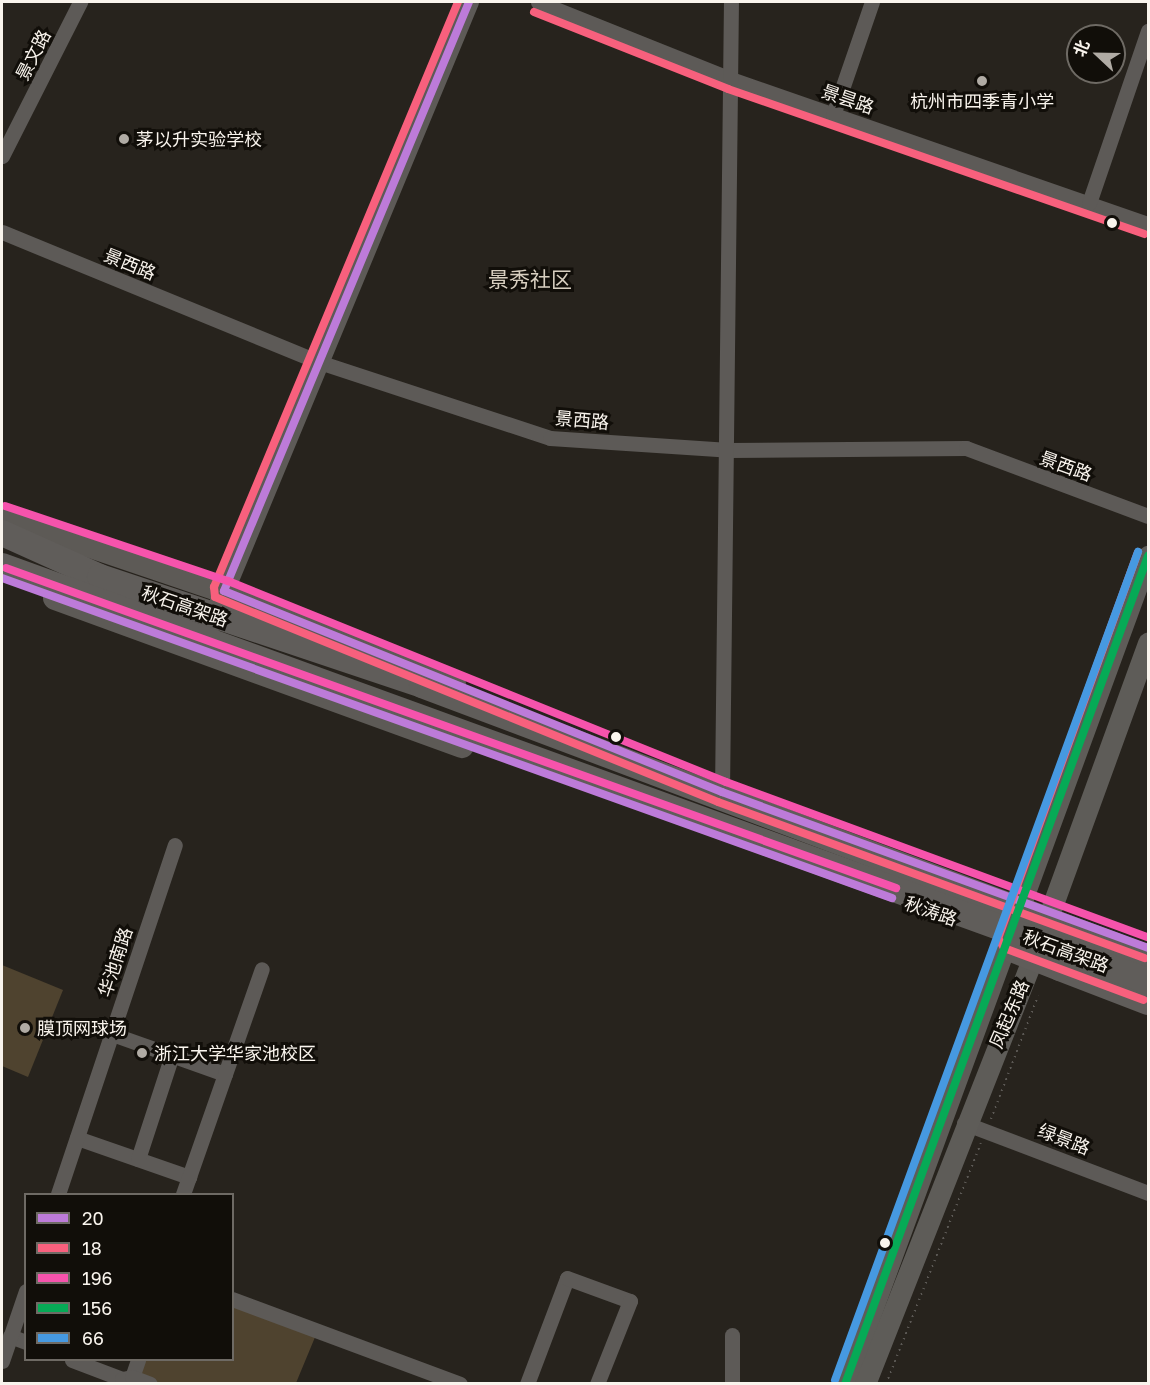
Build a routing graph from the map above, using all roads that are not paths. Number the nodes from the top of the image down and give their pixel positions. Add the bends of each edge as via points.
1 (80, 2) edge
2 (469, 2) edge
3 (538, 2) edge
4 (731, 2) edge
5 (872, 2) edge
6 (1149, 31) edge
7 (730, 79) junction
8 (833, 115) junction
9 (2, 156) edge
10 (1089, 203) junction
11 (1149, 224) edge
12 (2, 232) edge
13 (319, 362) junction
14 (729, 450) junction
15 (2, 516) edge
16 (1149, 516) edge
17 (2, 533) edge
18 (1149, 556) edge
19 (2, 566) edge
20 (2, 578) edge
21 (224, 591) junction
22 (1149, 643) edge
23 (199, 653) junction
24 (722, 792) junction
25 (175, 845) dead end
26 (802, 856) junction
27 (1022, 904) junction
28 (1049, 913) junction
29 (1008, 938) junction
30 (1037, 948) junction
31 (1149, 948) edge
32 (1149, 958) edge
33 (262, 969) dead end
34 (1149, 981) edge
35 (1149, 990) edge
36 (1149, 1002) edge
37 (112, 1034) junction
38 (172, 1055) junction
39 (225, 1074) junction
40 (964, 1123) junction
41 (77, 1138) junction
42 (138, 1159) junction
43 (189, 1177) junction
44 (58, 1193) edge
45 (183, 1193) edge
46 (1149, 1193) edge
47 (24, 1297) edge
48 (234, 1300) edge
49 (2, 1311) edge
50 (17, 1317) junction
51 (732, 1335) dead end
52 (10, 1336) junction
53 (24, 1341) edge
54 (2, 1361) edge
55 (77, 1361) edge
56 (137, 1361) edge
57 (132, 1377) junction
58 (150, 1383) edge
59 (460, 1383) edge
60 (527, 1383) edge
61 (597, 1383) edge
62 (732, 1383) edge
63 (845, 1383) edge
64 (865, 1383) edge

1 - 9 street, 景文路
2 - 13 street
3 - 7 street, 景昙路
4 - 7 street
5 - 8 street
6 - 10 street
7 - 8 street, 景昙路
7 - 14 street
8 - 10 street, 景昙路
10 - 11 street, 景昙路
12 - 13 street, 景西路
13 - 14 street, 景西路 via 550,438
13 - 21 street
14 - 16 street, 景西路 via 966,448
14 - 24 street
15 - 21 main road
17 - 32 highway, 秋石高架路, bridge via 100,577 422,685
18 - 27 main road, 凤起东路
19 - 26 highway, 秋石高架路, bridge
20 - 23 main road, 秋涛路
21 - 23 street
21 - 24 main road
22 - 28 main road, 凤起东路
23 - 29 main road, 秋涛路
24 - 27 main road
25 - 37 street, 华池南路
26 - 34 highway, 秋石高架路, bridge
26 - 36 highway, bridge via 993,942
27 - 28 main road
27 - 29 main road, 凤起东路
28 - 30 main road, 凤起东路
28 - 31 main road
29 - 30 main road, 秋涛路
29 - 63 main road, 凤起东路
30 - 35 main road, 秋涛路
30 - 40 main road, 凤起东路
33 - 39 street
37 - 38 street
37 - 41 street, 华池南路
38 - 39 street
38 - 42 street
39 - 43 street
40 - 46 street, 绿景路
40 - 64 main road, 凤起东路
41 - 42 street
41 - 44 street, 华池南路
42 - 43 street
43 - 45 street
47 - 50 street
48 - 59 street
49 - 50 street
50 - 52 street
51 - 62 street
52 - 53 street
52 - 54 street
55 - 57 street via 122,1379
56 - 57 street
57 - 58 street
60 - 61 street via 567,1278 630,1301

